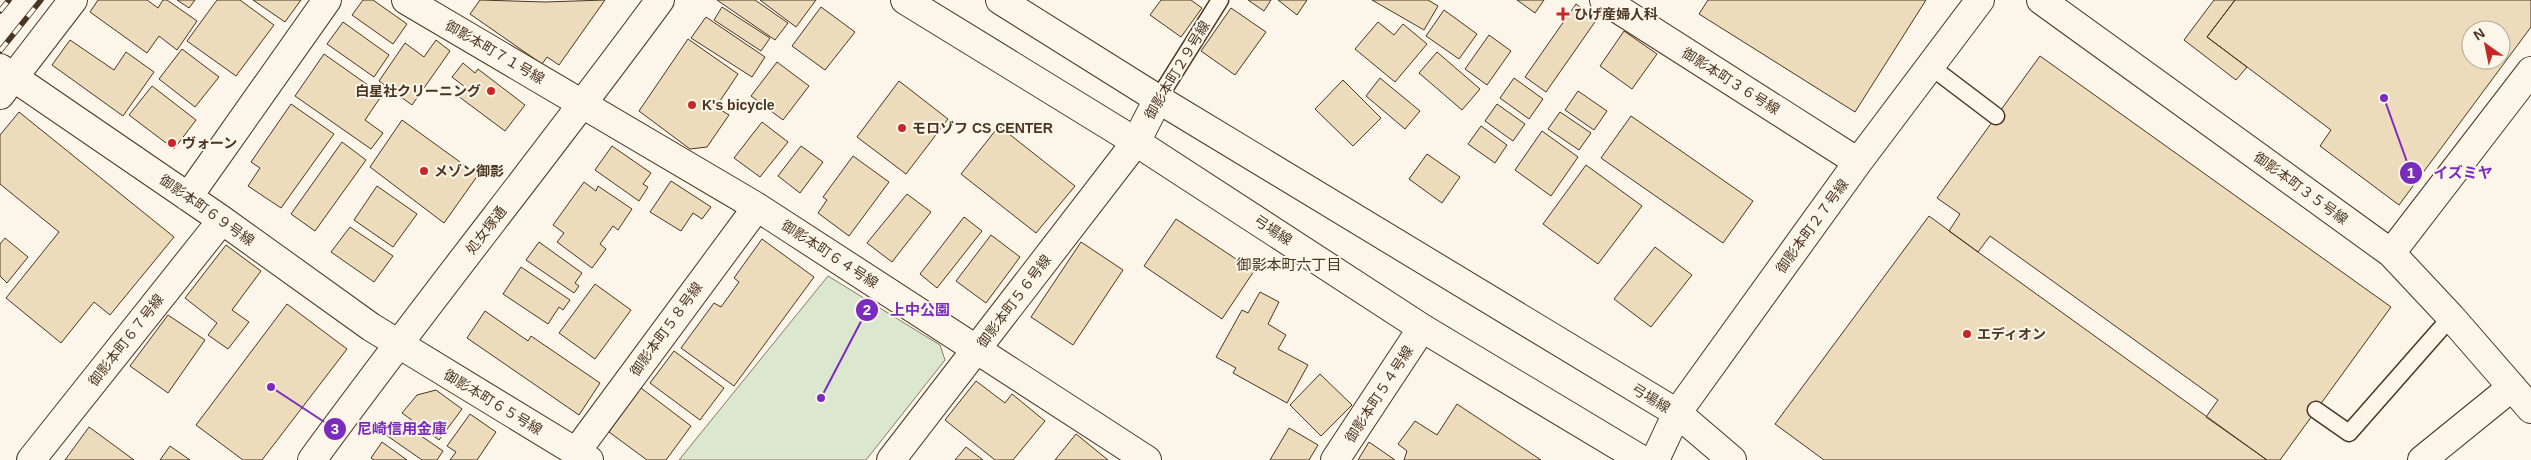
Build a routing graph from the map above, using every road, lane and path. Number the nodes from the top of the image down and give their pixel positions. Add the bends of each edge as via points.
1 (73, 0) edge
2 (327, 0) edge
3 (406, 0) edge
4 (660, 0) edge
5 (905, 0) edge
6 (1000, 0) edge
7 (1220, 0) edge
8 (1604, 0) edge
9 (1980, 0) edge
10 (2041, 0) edge
11 (1930, 66) junction
12 (2531, 72) edge
13 (5, 80) edge
14 (1158, 99) junction
15 (584, 104) junction
16 (1996, 116) dead end
17 (1136, 142) junction
18 (1858, 162) junction
19 (188, 197) junction
20 (757, 207) junction
21 (222, 220) junction
22 (2391, 253) junction
23 (2451, 317) junction
24 (1422, 328) junction
25 (398, 344) junction
26 (978, 349) junction
27 (2512, 386) junction
28 (2531, 409) edge
29 (2316, 410) dead end
30 (1677, 413) junction
31 (582, 456) edge
32 (31, 460) edge
33 (312, 460) edge
34 (891, 460) edge
35 (1147, 460) edge
36 (1335, 460) edge
37 (1642, 460) edge
38 (1655, 460) edge
39 (1732, 460) edge
40 (2422, 460) edge

1 - 13 street
2 - 19 street
3 - 15 street, 御影本町７１号線
4 - 15 street, 処女塚通
5 - 17 street, 弓場線
6 - 14 street, 弓場線
7 - 14 lane, 御影本町２９号線
8 - 18 street, 御影本町３６号線
9 - 11 street, 御影本町２７号線
10 - 22 street, 御影本町３５号線
11 - 16 lane
11 - 18 street, 御影本町２７号線
12 - 22 street
13 - 19 street, 御影本町６９号線
14 - 17 street, 御影本町２９号線
14 - 30 street, 弓場線
15 - 20 street, 御影本町６４号線
15 - 25 street, 処女塚通
17 - 24 street, 弓場線
17 - 26 street, 御影本町５６号線
18 - 30 street, 御影本町２７号線
19 - 21 street, 御影本町６９号線
20 - 26 street, 御影本町６４号線
20 - 31 street, 御影本町５８号線
21 - 25 street, 御影本町６９号線
21 - 32 street, 御影本町６７号線
22 - 23 street, 御影本町３５号線
23 - 27 street, 御影本町３５号線
23 - 29 lane via 2349,433
24 - 36 street, 御影本町５４号線
24 - 37 street, 弓場線
25 - 31 street, 御影本町６５号線
25 - 33 street, 処女塚通
26 - 34 street, 御影本町５６号線
26 - 35 street, 御影本町６４号線
27 - 28 street, 御影本町３５号線
27 - 40 street
30 - 38 street, 御影本町２７号線
30 - 39 street, 弓場線

